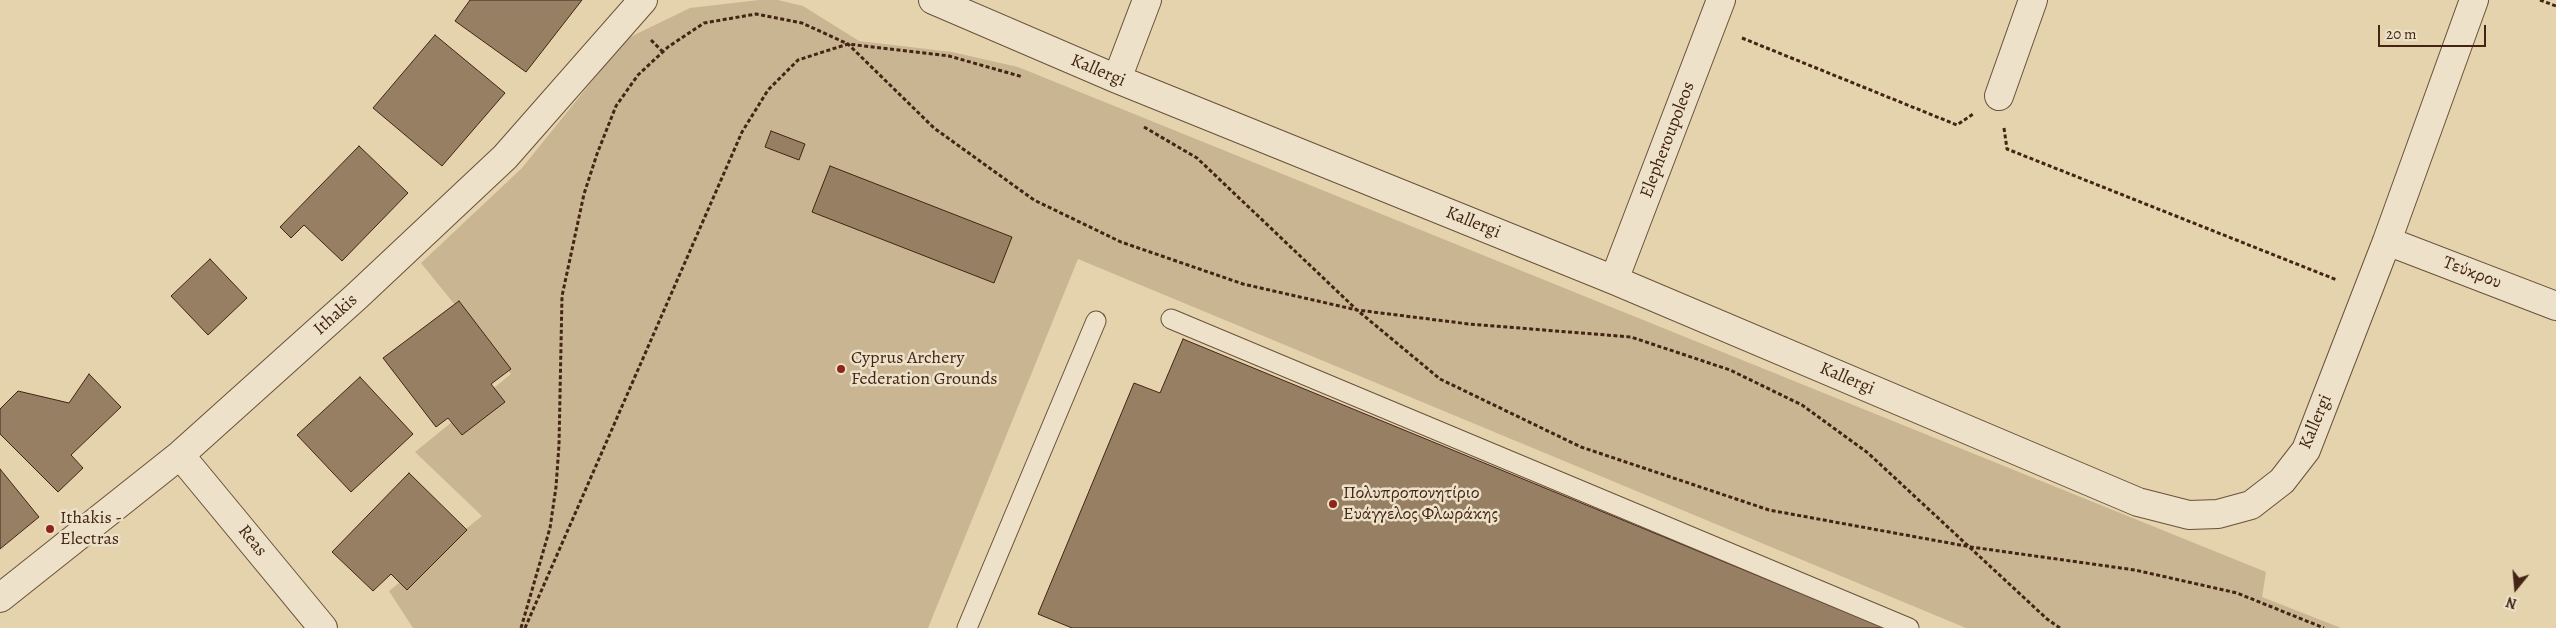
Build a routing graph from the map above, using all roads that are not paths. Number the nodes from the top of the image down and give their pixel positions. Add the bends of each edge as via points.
1 (643, 0) edge
2 (932, 0) edge
3 (1148, 0) edge
4 (1721, 0) edge
5 (2033, 0) edge
6 (2474, 0) edge
7 (1117, 79) junction
8 (1999, 96) road end
9 (2387, 241) junction
10 (1614, 280) junction
11 (2556, 306) edge
12 (1171, 319) dead end
13 (1096, 321) dead end
14 (180, 454) junction
15 (0, 598) edge
16 (323, 628) edge
17 (967, 628) edge
18 (1909, 628) edge

1 - 14 street, Ithakis via 505,157 357,296
2 - 7 street, Kallergi
3 - 7 street
4 - 10 street, Elepheroupoleos
5 - 8 street
6 - 9 street, Kallergi
7 - 10 street, Kallergi
9 - 10 street, Kallergi via 2306,450 2282,481 2251,505 2218,514 2189,515 2138,502
9 - 11 street, Τεύκρου
12 - 18 lane
13 - 17 lane
14 - 15 street, Ithakis
14 - 16 street, Reas

